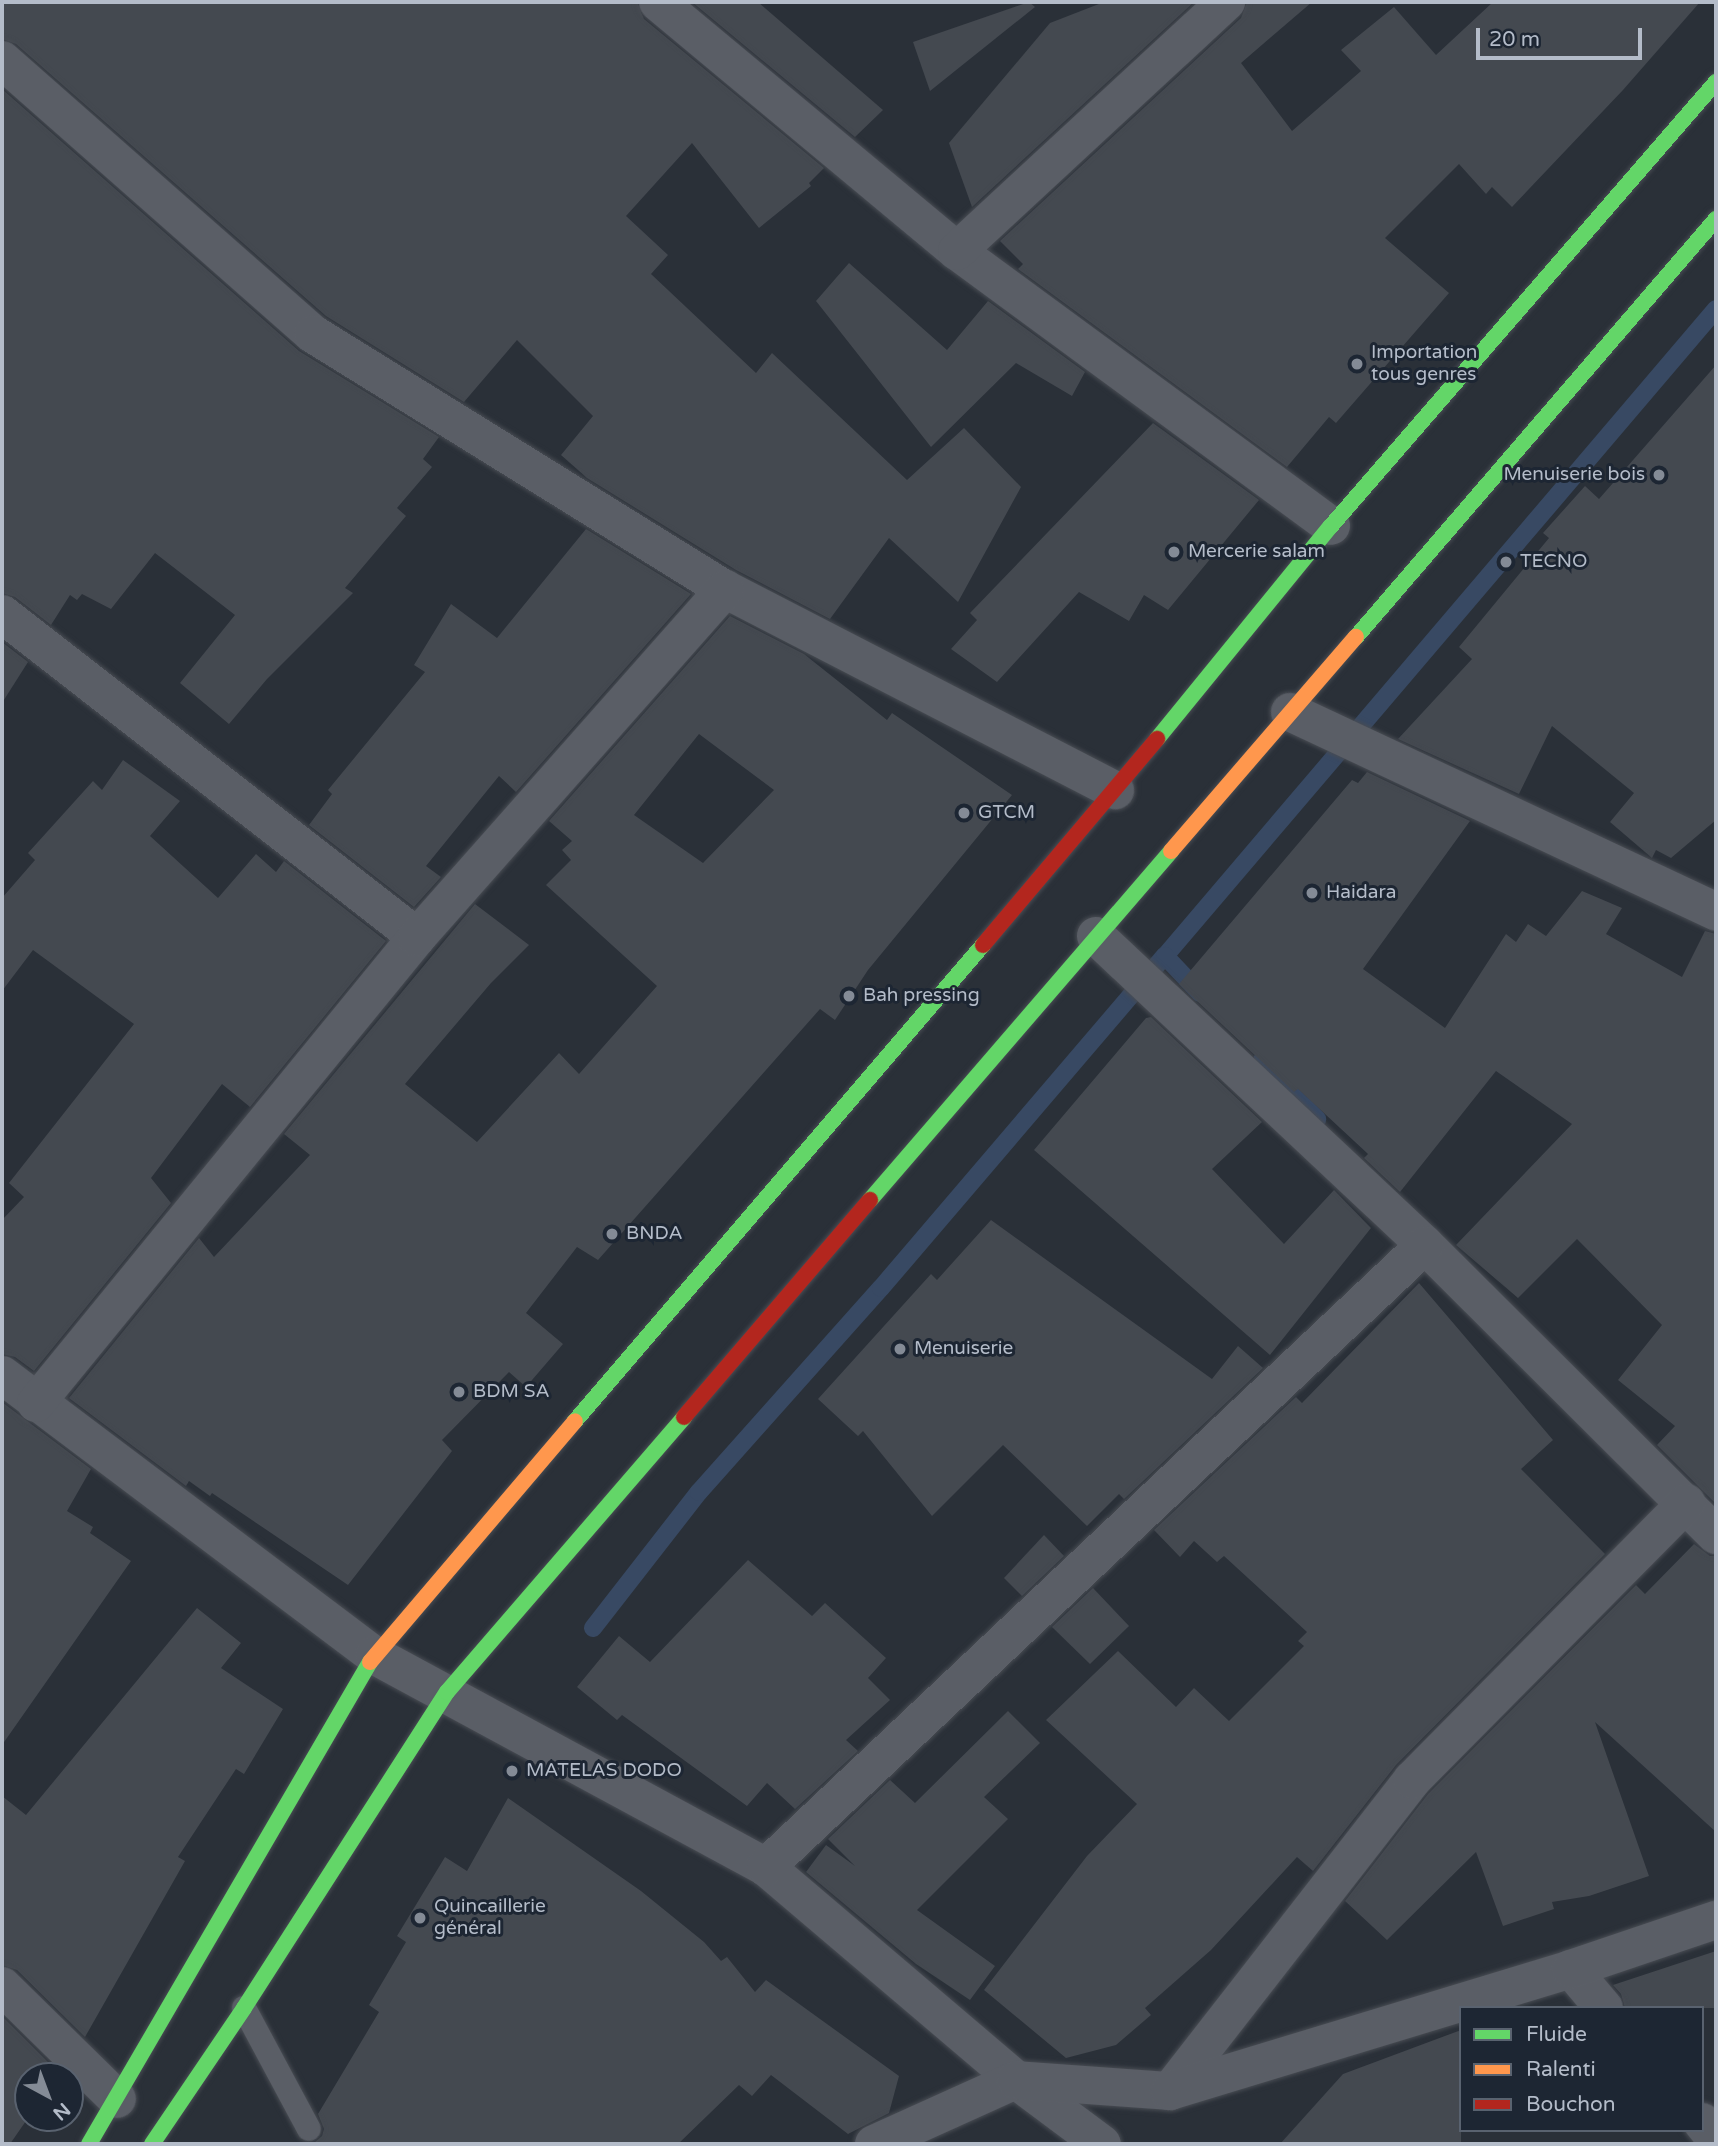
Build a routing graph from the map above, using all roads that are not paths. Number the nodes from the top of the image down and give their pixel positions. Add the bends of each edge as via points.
1 (658, 2) edge
2 (1226, 2) edge
3 (2, 60) edge
4 (1716, 82) edge
5 (1716, 219) edge
6 (957, 251) junction
7 (1331, 526) junction
8 (724, 589) junction
9 (2, 614) edge
10 (1290, 712) junction
11 (1115, 790) junction
12 (1709, 900) edge
13 (1096, 936) junction
14 (417, 937) junction
15 (1425, 1245) junction
16 (2, 1375) edge
17 (36, 1403) junction
18 (1686, 1503) junction
19 (1716, 1535) edge
20 (374, 1655) junction
21 (447, 1692) junction
22 (766, 1867) junction
23 (1716, 1920) edge
24 (1571, 1969) junction
25 (2, 1986) edge
26 (1602, 2006) edge
27 (244, 2008) junction
28 (1016, 2080) junction
29 (1170, 2091) junction
30 (117, 2099) junction
31 (1704, 2124) edge
32 (309, 2129) dead end
33 (1716, 2139) edge
34 (89, 2144) edge
35 (152, 2144) edge
36 (874, 2144) edge
37 (1102, 2144) edge

1 - 6 street
2 - 6 street
3 - 8 street via 313,334
4 - 7 main road
5 - 10 main road
6 - 7 street
7 - 11 main road
8 - 11 street
8 - 14 street
9 - 14 street
10 - 12 street
10 - 13 main road
11 - 20 main road
13 - 15 street
13 - 21 main road
14 - 17 street
15 - 18 street
15 - 22 street
16 - 17 street
17 - 20 street
18 - 19 street
18 - 29 street via 1412,1780
20 - 21 street
20 - 30 main road
21 - 22 street
21 - 27 main road
22 - 28 street
23 - 24 street
24 - 26 street
24 - 29 street
25 - 30 street
27 - 32 lane
27 - 35 main road
28 - 29 street
28 - 36 street
28 - 37 street
30 - 34 main road
31 - 33 street

